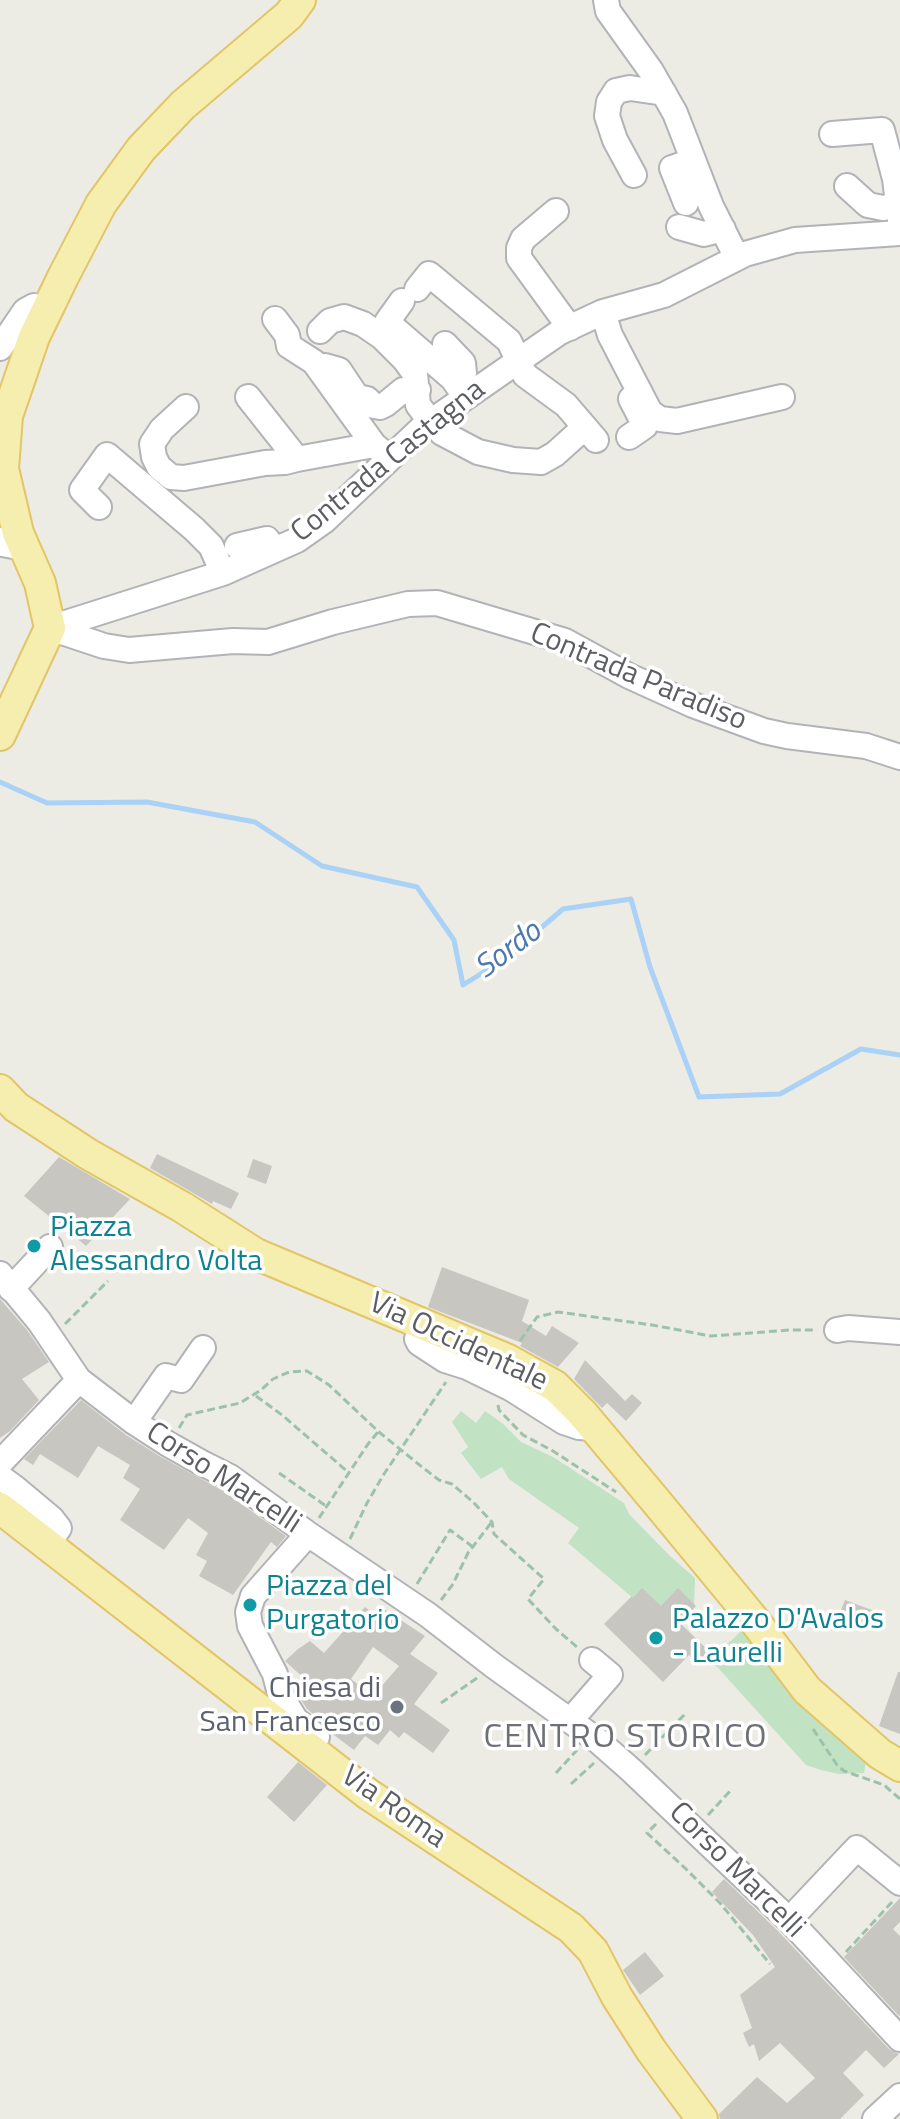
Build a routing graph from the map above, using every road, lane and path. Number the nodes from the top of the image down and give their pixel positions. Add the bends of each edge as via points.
1 (300, 0) edge
2 (606, 0) edge
3 (664, 93) junction
4 (832, 134) dead end
5 (692, 161) junction
6 (634, 175) dead end
7 (847, 186) dead end
8 (686, 203) dead end
9 (556, 211) dead end
10 (899, 213) edge
11 (679, 227) dead end
12 (723, 229) junction
13 (900, 233) edge
14 (737, 258) junction
15 (46, 312) junction
16 (275, 319) dead end
17 (587, 320) junction
18 (320, 331) dead end
19 (445, 344) dead end
20 (0, 348) edge
21 (518, 361) junction
22 (314, 362) junction
23 (418, 390) junction
24 (461, 395) junction
25 (248, 397) dead end
26 (782, 397) dead end
27 (186, 407) dead end
28 (431, 422) junction
29 (629, 437) dead end
30 (382, 451) junction
31 (297, 459) junction
32 (99, 507) dead end
33 (299, 525) dead end
34 (12, 542) edge
35 (271, 545) junction
36 (237, 546) dead end
37 (223, 573) junction
38 (50, 628) junction
39 (0, 735) edge
40 (900, 757) edge
41 (0, 1090) edge
42 (50, 1247) dead end
43 (6, 1281) edge
44 (108, 1281) dead end
45 (370, 1317) dead end
46 (837, 1330) joint
47 (900, 1332) edge
48 (51, 1338) junction
49 (203, 1348) dead end
50 (456, 1351) junction
51 (500, 1370) junction
52 (79, 1380) junction
53 (254, 1395) junction
54 (134, 1422) junction
55 (379, 1432) junction
56 (168, 1444) junction
57 (401, 1450) junction
58 (0, 1463) edge
59 (348, 1472) junction
60 (279, 1473) dead end
61 (0, 1477) edge
62 (618, 1493) dead end
63 (326, 1506) junction
64 (0, 1508) edge
65 (492, 1522) junction
66 (308, 1534) junction
67 (48, 1544) junction
68 (473, 1547) junction
69 (339, 1555) junction
70 (406, 1601) junction
71 (428, 1615) junction
72 (494, 1666) junction
73 (601, 1668) joint
74 (441, 1703) dead end
75 (686, 1713) dead end
76 (570, 1721) junction
77 (810, 1725) dead end
78 (599, 1742) junction
79 (900, 1766) edge
80 (631, 1770) junction
81 (556, 1773) dead end
82 (571, 1784) dead end
83 (731, 1790) dead end
84 (900, 1799) edge
85 (672, 1808) junction
86 (392, 1809) junction
87 (694, 1829) junction
88 (900, 1883) edge
89 (900, 1893) edge
90 (789, 1920) junction
91 (770, 1964) dead end
92 (832, 1966) junction
93 (900, 2039) edge
94 (900, 2096) edge
95 (702, 2119) edge
96 (875, 2119) edge

1 - 15 main road via 141,149 101,204
2 - 3 street via 608,11
3 - 5 street
3 - 6 street via 630,88 616,91 609,102 607,116 615,140
4 - 10 street via 882,130
5 - 8 street via 672,168
5 - 12 street
7 - 10 street via 868,205
9 - 17 street via 523,239 519,258
11 - 12 street via 704,234
12 - 14 street
13 - 14 street, Contrada Castagna via 795,240
14 - 17 street, Contrada Castagna via 664,295
15 - 20 street via 34,306 25,311
15 - 34 main road via 7,416 3,469 18,533
16 - 22 street via 289,346
17 - 21 street, Contrada Castagna
17 - 26 street via 610,335 650,412 660,419 677,421
17 - 29 street via 645,426
18 - 23 street via 344,317 363,324 405,360
19 - 24 street via 463,363
21 - 24 street, Contrada Castagna
21 - 24 street via 509,341 429,274 387,322 453,379
21 - 28 street via 525,375 566,405 590,433 541,462 478,452
22 - 23 street via 339,370 357,397 374,406 386,404 403,390
22 - 30 street
23 - 28 street via 418,405
24 - 28 street, Contrada Castagna
25 - 31 street
27 - 31 street via 152,444 159,467 171,477
28 - 30 street, Contrada Castagna
30 - 31 street
30 - 35 street, Contrada Castagna via 324,521 297,540
32 - 37 street via 82,490 107,455 167,520 211,546
33 - 35 street
34 - 38 main road via 40,583
35 - 36 street
35 - 37 street, Contrada Castagna
37 - 38 street, Contrada Castagna
38 - 39 main road
38 - 40 street, Contrada Paradiso via 129,650 268,642 408,604 437,603 565,641 693,705 764,731 866,746
41 - 50 main road, Via Occidentale via 16,1107 88,1154 256,1254
42 - 43 street
43 - 48 street, Corso Marcelli
44 - 48 path
45 - 50 street
46 - 47 street
46 - 51 path via 711,1336 558,1312 537,1317
48 - 52 street, Corso Marcelli
49 - 54 street via 181,1380 166,1376
50 - 51 main road, Via Occidentale
50 - 57 path
51 - 62 path via 493,1392 499,1410 523,1435
51 - 79 main road, Via Occidentale via 555,1386 807,1690
52 - 54 street, Corso Marcelli
52 - 58 street
53 - 55 path via 273,1379 307,1371
53 - 56 path via 187,1415
53 - 59 path
54 - 56 street, Corso Marcelli
55 - 57 path
55 - 59 path
56 - 66 street, Corso Marcelli via 230,1477
57 - 65 path via 452,1484
57 - 69 path
59 - 63 path
60 - 63 path
61 - 67 street via 59,1528
63 - 66 path
64 - 67 main road, Via Roma
65 - 68 path
65 - 73 path via 494,1534 544,1579 528,1599
66 - 69 street, Corso Marcelli
66 - 86 street via 253,1596 250,1626 295,1719 393,1796
67 - 86 main road, Via Roma
68 - 70 path via 450,1530
68 - 71 path
69 - 70 street, Corso Marcelli
70 - 71 street, Corso Marcelli
71 - 72 street, Corso Marcelli
72 - 74 path
72 - 76 street, Corso Marcelli
73 - 76 street
75 - 80 path
76 - 78 street, Corso Marcelli
77 - 84 path via 844,1771 884,1785
78 - 80 street, Corso Marcelli
78 - 81 path
78 - 82 path
80 - 85 street, Corso Marcelli
83 - 87 path
85 - 87 street, Corso Marcelli
85 - 91 path via 647,1833 720,1903
86 - 95 main road, Via Roma via 571,1928 593,1951 617,1997
87 - 90 street, Corso Marcelli
88 - 90 street via 857,1848
89 - 92 path
90 - 92 street, Corso Marcelli
92 - 93 street, Corso Marcelli
94 - 96 street

